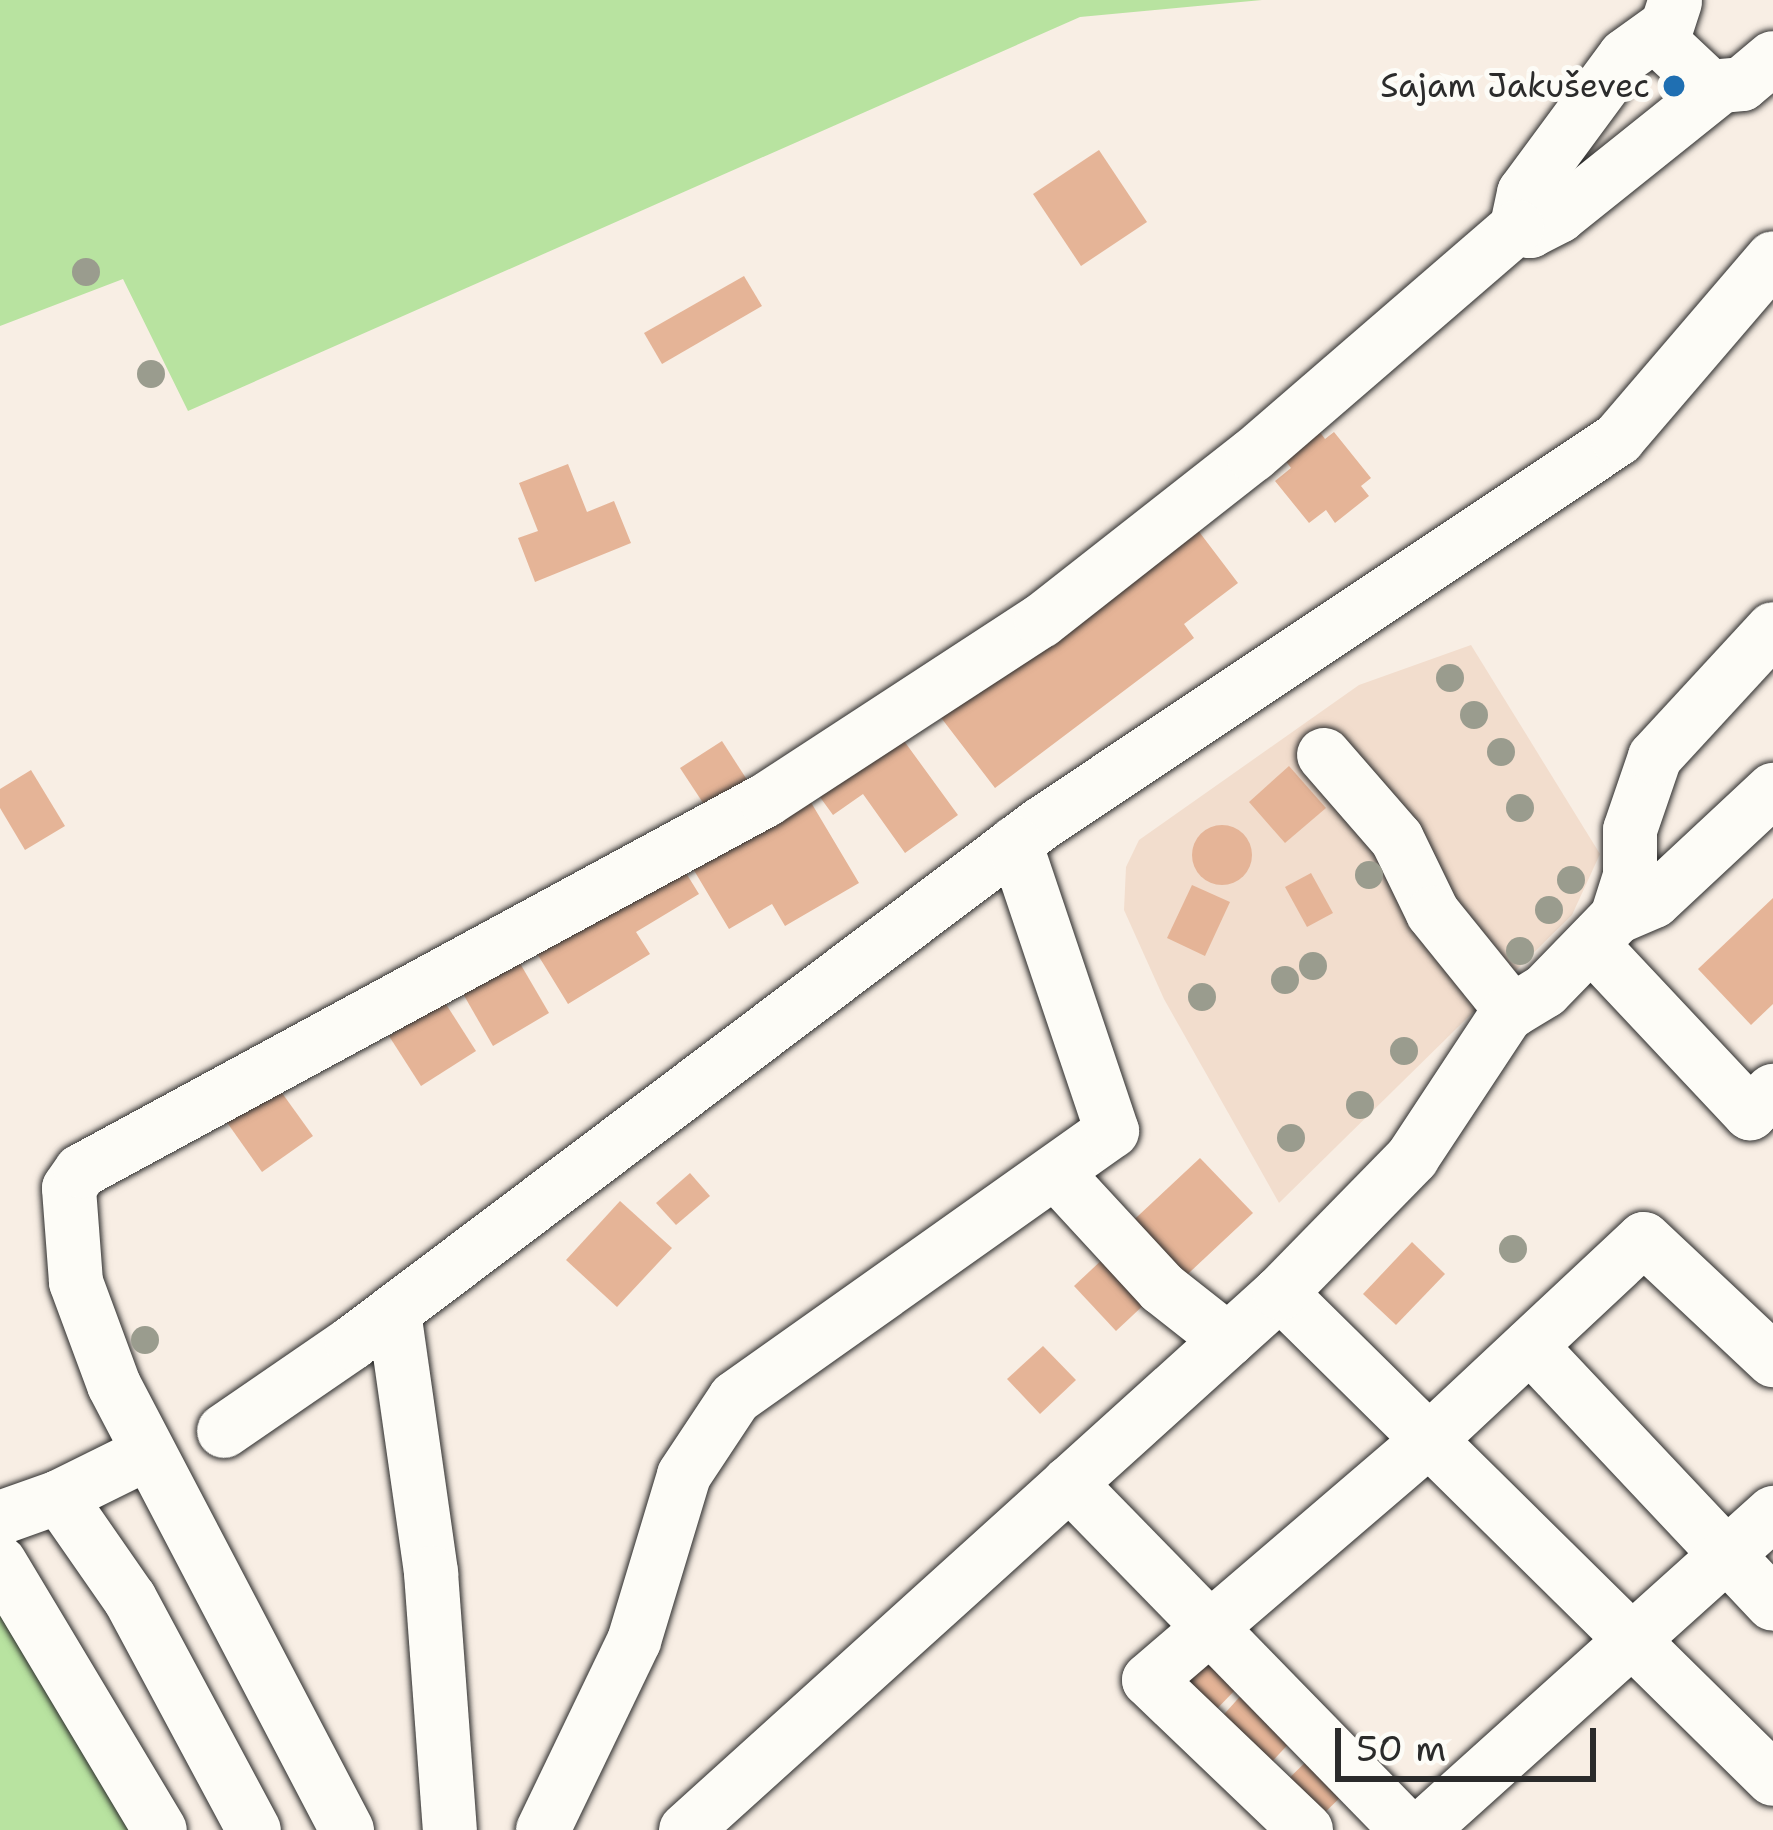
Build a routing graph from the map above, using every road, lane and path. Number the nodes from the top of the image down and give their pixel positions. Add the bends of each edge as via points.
1 (1670, 14) edge
2 (1773, 58) edge
3 (1721, 86) junction
4 (1517, 227) junction
5 (1773, 258) edge
6 (1767, 654) edge
7 (1324, 755) dead end
8 (1773, 790) edge
9 (1015, 843) junction
10 (1604, 931) junction
11 (1512, 1011) junction
12 (1773, 1091) edge
13 (1055, 1172) junction
14 (1280, 1293) junction
15 (394, 1312) junction
16 (1228, 1340) junction
17 (1530, 1346) junction
18 (1773, 1360) edge
19 (224, 1431) dead end
20 (1429, 1440) junction
21 (146, 1454) junction
22 (1070, 1483) junction
23 (58, 1497) junction
24 (1773, 1513) edge
25 (0, 1517) edge
26 (1728, 1557) junction
27 (0, 1563) edge
28 (1773, 1604) edge
29 (1210, 1628) junction
30 (1633, 1640) junction
31 (1773, 1779) edge
32 (160, 1830) edge
33 (254, 1830) edge
34 (347, 1830) edge
35 (450, 1830) edge
36 (543, 1830) edge
37 (686, 1830) edge
38 (1306, 1830) edge
39 (1408, 1830) edge
40 (1421, 1830) edge

1 - 3 lane via 1662,42 1710,87
1 - 4 lane via 1625,56 1524,193
2 - 3 lane via 1742,84
3 - 4 lane via 1559,216 1531,231
4 - 21 lane via 1252,455 1041,621 766,800 81,1171 69,1188 76,1282
5 - 9 lane via 1618,439
6 - 10 lane via 1655,757 1630,830 1630,876
7 - 11 lane via 1396,839 1433,913
8 - 10 lane via 1654,901
9 - 13 lane via 1112,1131
9 - 15 lane
10 - 11 lane via 1545,992
10 - 12 lane via 1750,1113
11 - 14 lane via 1412,1158
13 - 16 lane via 1162,1288
13 - 36 lane via 735,1398 684,1475 634,1641
14 - 16 lane
14 - 20 lane
15 - 19 lane
15 - 35 lane via 431,1573
16 - 22 lane
17 - 18 lane via 1644,1239
17 - 20 lane
17 - 26 lane
20 - 29 lane
20 - 30 lane
21 - 23 lane
21 - 34 lane
22 - 29 lane
22 - 37 lane
23 - 25 lane
23 - 33 lane via 130,1599
24 - 26 lane
26 - 28 lane
26 - 30 lane
27 - 32 lane
29 - 38 lane via 1149,1680
29 - 39 lane
30 - 31 lane
30 - 40 lane

